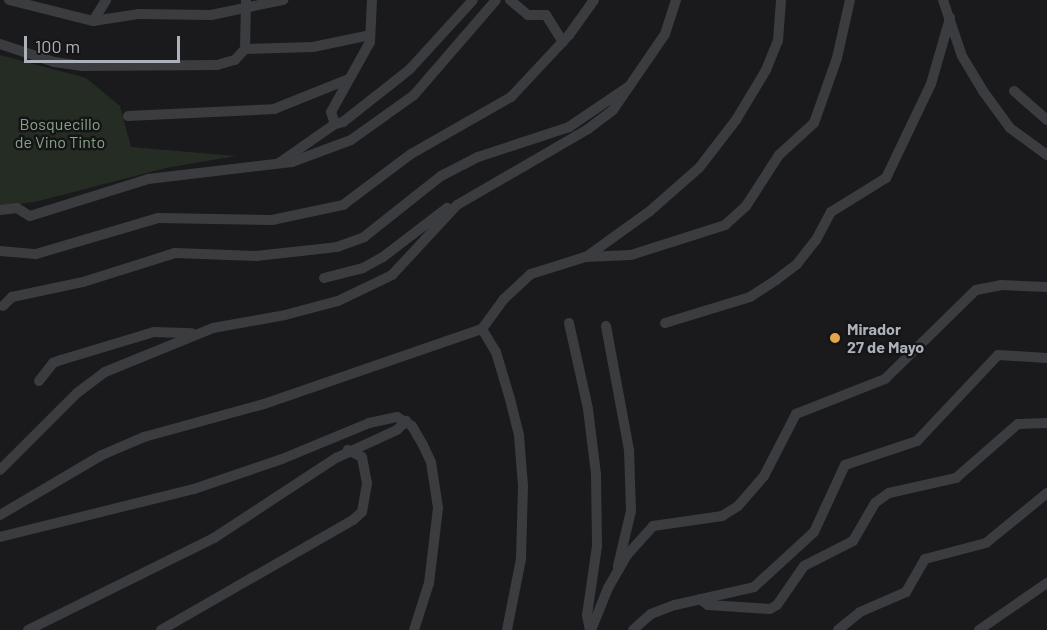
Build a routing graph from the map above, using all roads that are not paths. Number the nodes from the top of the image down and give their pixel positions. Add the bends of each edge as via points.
1 (9, 0) edge
2 (106, 0) edge
3 (283, 0) edge
4 (372, 0) edge
5 (473, 0) edge
6 (496, 0) edge
7 (510, 0) edge
8 (594, 0) edge
9 (676, 0) edge
10 (781, 0) edge
11 (850, 0) edge
12 (943, 0) edge
13 (246, 2) edge
14 (950, 18) junction
15 (93, 21) junction
16 (370, 35) junction
17 (563, 42) junction
18 (0, 44) edge
19 (245, 48) junction
20 (349, 79) junction
21 (634, 83) junction
22 (1014, 91) dead end
23 (128, 116) dead end
24 (1047, 120) edge
25 (335, 124) junction
26 (1047, 155) edge
27 (277, 165) junction
28 (457, 205) junction
29 (0, 210) edge
30 (0, 251) edge
31 (585, 257) junction
32 (324, 278) dead end
33 (1047, 287) edge
34 (3, 306) dead end
35 (569, 323) dead end
36 (665, 323) dead end
37 (606, 326) dead end
38 (482, 329) junction
39 (195, 334) junction
40 (1047, 358) edge
41 (39, 381) dead end
42 (406, 421) junction
43 (1047, 423) edge
44 (348, 450) junction
45 (0, 470) edge
46 (1047, 493) edge
47 (0, 515) edge
48 (0, 537) edge
49 (616, 575) junction
50 (1047, 583) edge
51 (700, 599) junction
52 (28, 630) edge
53 (161, 630) edge
54 (414, 630) edge
55 (507, 630) edge
56 (591, 630) edge
57 (633, 630) edge
58 (838, 630) edge
59 (979, 630) edge

1 - 15 street
2 - 15 street
3 - 13 street
4 - 16 street
5 - 25 street via 410,69 343,122
6 - 27 street via 414,95 351,140
7 - 17 street via 528,15 546,15
8 - 17 street
9 - 21 street via 664,34
10 - 31 street via 778,41 766,70 736,120 699,168 650,211
11 - 31 street via 842,40 814,123 779,156 737,216 712,231 631,255
12 - 14 street
13 - 15 street via 211,15 139,14
13 - 19 street
14 - 26 street via 962,56 996,110 1018,136
14 - 36 street via 931,84 886,178 831,212 803,256 776,280 731,304
16 - 19 street via 313,47
16 - 20 street
17 - 30 street via 511,97 411,154 343,205 272,220 158,219 36,254
18 - 19 street via 54,62 83,66 217,65 235,60
20 - 23 street via 274,109
20 - 25 street via 330,115
21 - 28 street via 613,110 588,129
21 - 34 street via 569,127 478,157 441,176 364,237 337,247 256,256 175,253 83,282 12,297
22 - 24 street
25 - 27 street
27 - 29 street via 148,179 30,216 18,208
28 - 32 street via 430,219 373,262
28 - 39 street via 401,268 369,288 316,307
31 - 38 street via 531,274 504,299
33 - 49 street via 985,287 965,296 885,379 811,406 791,418 764,476 738,506 722,516 658,523 627,555
35 - 56 street via 588,409 596,474 597,546 587,615
37 - 49 street via 629,460 631,511
38 - 47 street via 264,404 144,437 102,454
38 - 55 street via 496,352 519,436 523,486 521,559
39 - 41 street via 154,332 53,363
39 - 45 street via 93,378
40 - 51 street via 998,355 917,441 842,468 814,532 760,583 746,590
42 - 44 street via 397,430
42 - 48 street via 397,417 380,419 194,489
42 - 54 street via 430,462 438,508 429,583
43 - 51 street via 1018,424 956,478 898,490 881,498 853,541 804,566 777,605 770,609 708,605
44 - 52 street via 214,538
44 - 53 street via 362,457 367,483 362,512 200,611
46 - 58 street via 986,543 925,559 906,592 860,612
49 - 56 street
50 - 59 street
51 - 57 street via 651,614

